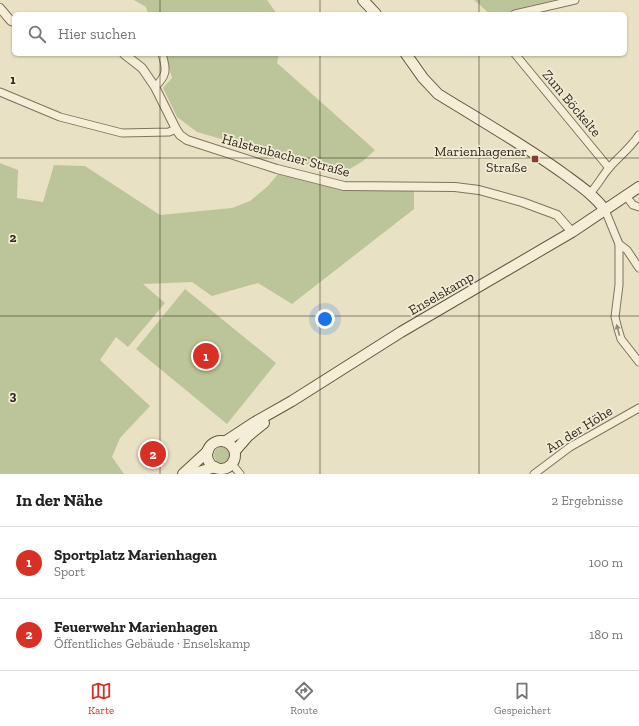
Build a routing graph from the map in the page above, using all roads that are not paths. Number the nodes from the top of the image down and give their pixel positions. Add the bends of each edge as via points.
1 (362, 0) edge
2 (575, 0) edge
3 (0, 8) edge
4 (374, 12) edge
5 (524, 12) edge
6 (12, 21) edge
7 (127, 56) edge
8 (163, 56) edge
9 (407, 56) edge
10 (516, 56) edge
11 (155, 87) junction
12 (0, 92) edge
13 (176, 128) junction
14 (639, 135) edge
15 (609, 168) junction
16 (639, 187) edge
17 (590, 193) junction
18 (626, 196) junction
19 (639, 207) edge
20 (605, 210) junction
21 (572, 232) junction
22 (619, 244) junction
23 (639, 268) edge
24 (639, 362) edge
25 (292, 401) junction
26 (639, 408) edge
27 (226, 441) junction
28 (208, 451) junction
29 (235, 451) junction
30 (232, 464) junction
31 (215, 467) junction
32 (183, 474) edge
33 (192, 474) edge
34 (240, 474) edge
35 (534, 474) edge

1 - 4 main road
2 - 5 street
3 - 6 street
7 - 11 street, Halstenbacher Straße via 142,68
8 - 11 street via 166,73
9 - 17 main road via 438,94 536,155
10 - 15 street, Zum Böckelte
11 - 13 street, Halstenbacher Straße
12 - 13 street via 60,117 122,133 169,132
13 - 21 street, Halstenbacher Straße via 187,140 277,169 344,186 455,187 480,190 557,215
14 - 15 street via 632,146
15 - 17 street
16 - 18 main road, Enselskamp
17 - 20 main road
18 - 19 street via 633,205
18 - 20 main road, Enselskamp
20 - 21 main road, Enselskamp
20 - 22 street
21 - 25 main road, Enselskamp via 401,332
22 - 23 street via 627,250
24 -> 22 street via 621,339 615,317 619,285
25 - 27 main road, Enselskamp
25 - 29 main road, Enselskamp via 248,436
26 - 35 street, An der Höhe via 570,447
27 - 28 main road, Enselskamp via 216,442
27 - 29 main road
28 - 31 main road via 208,460
28 - 32 main road, Enselskamp
29 - 30 main road, Enselskamp via 236,456
30 - 31 main road via 227,468
30 - 34 street
31 - 33 main road

